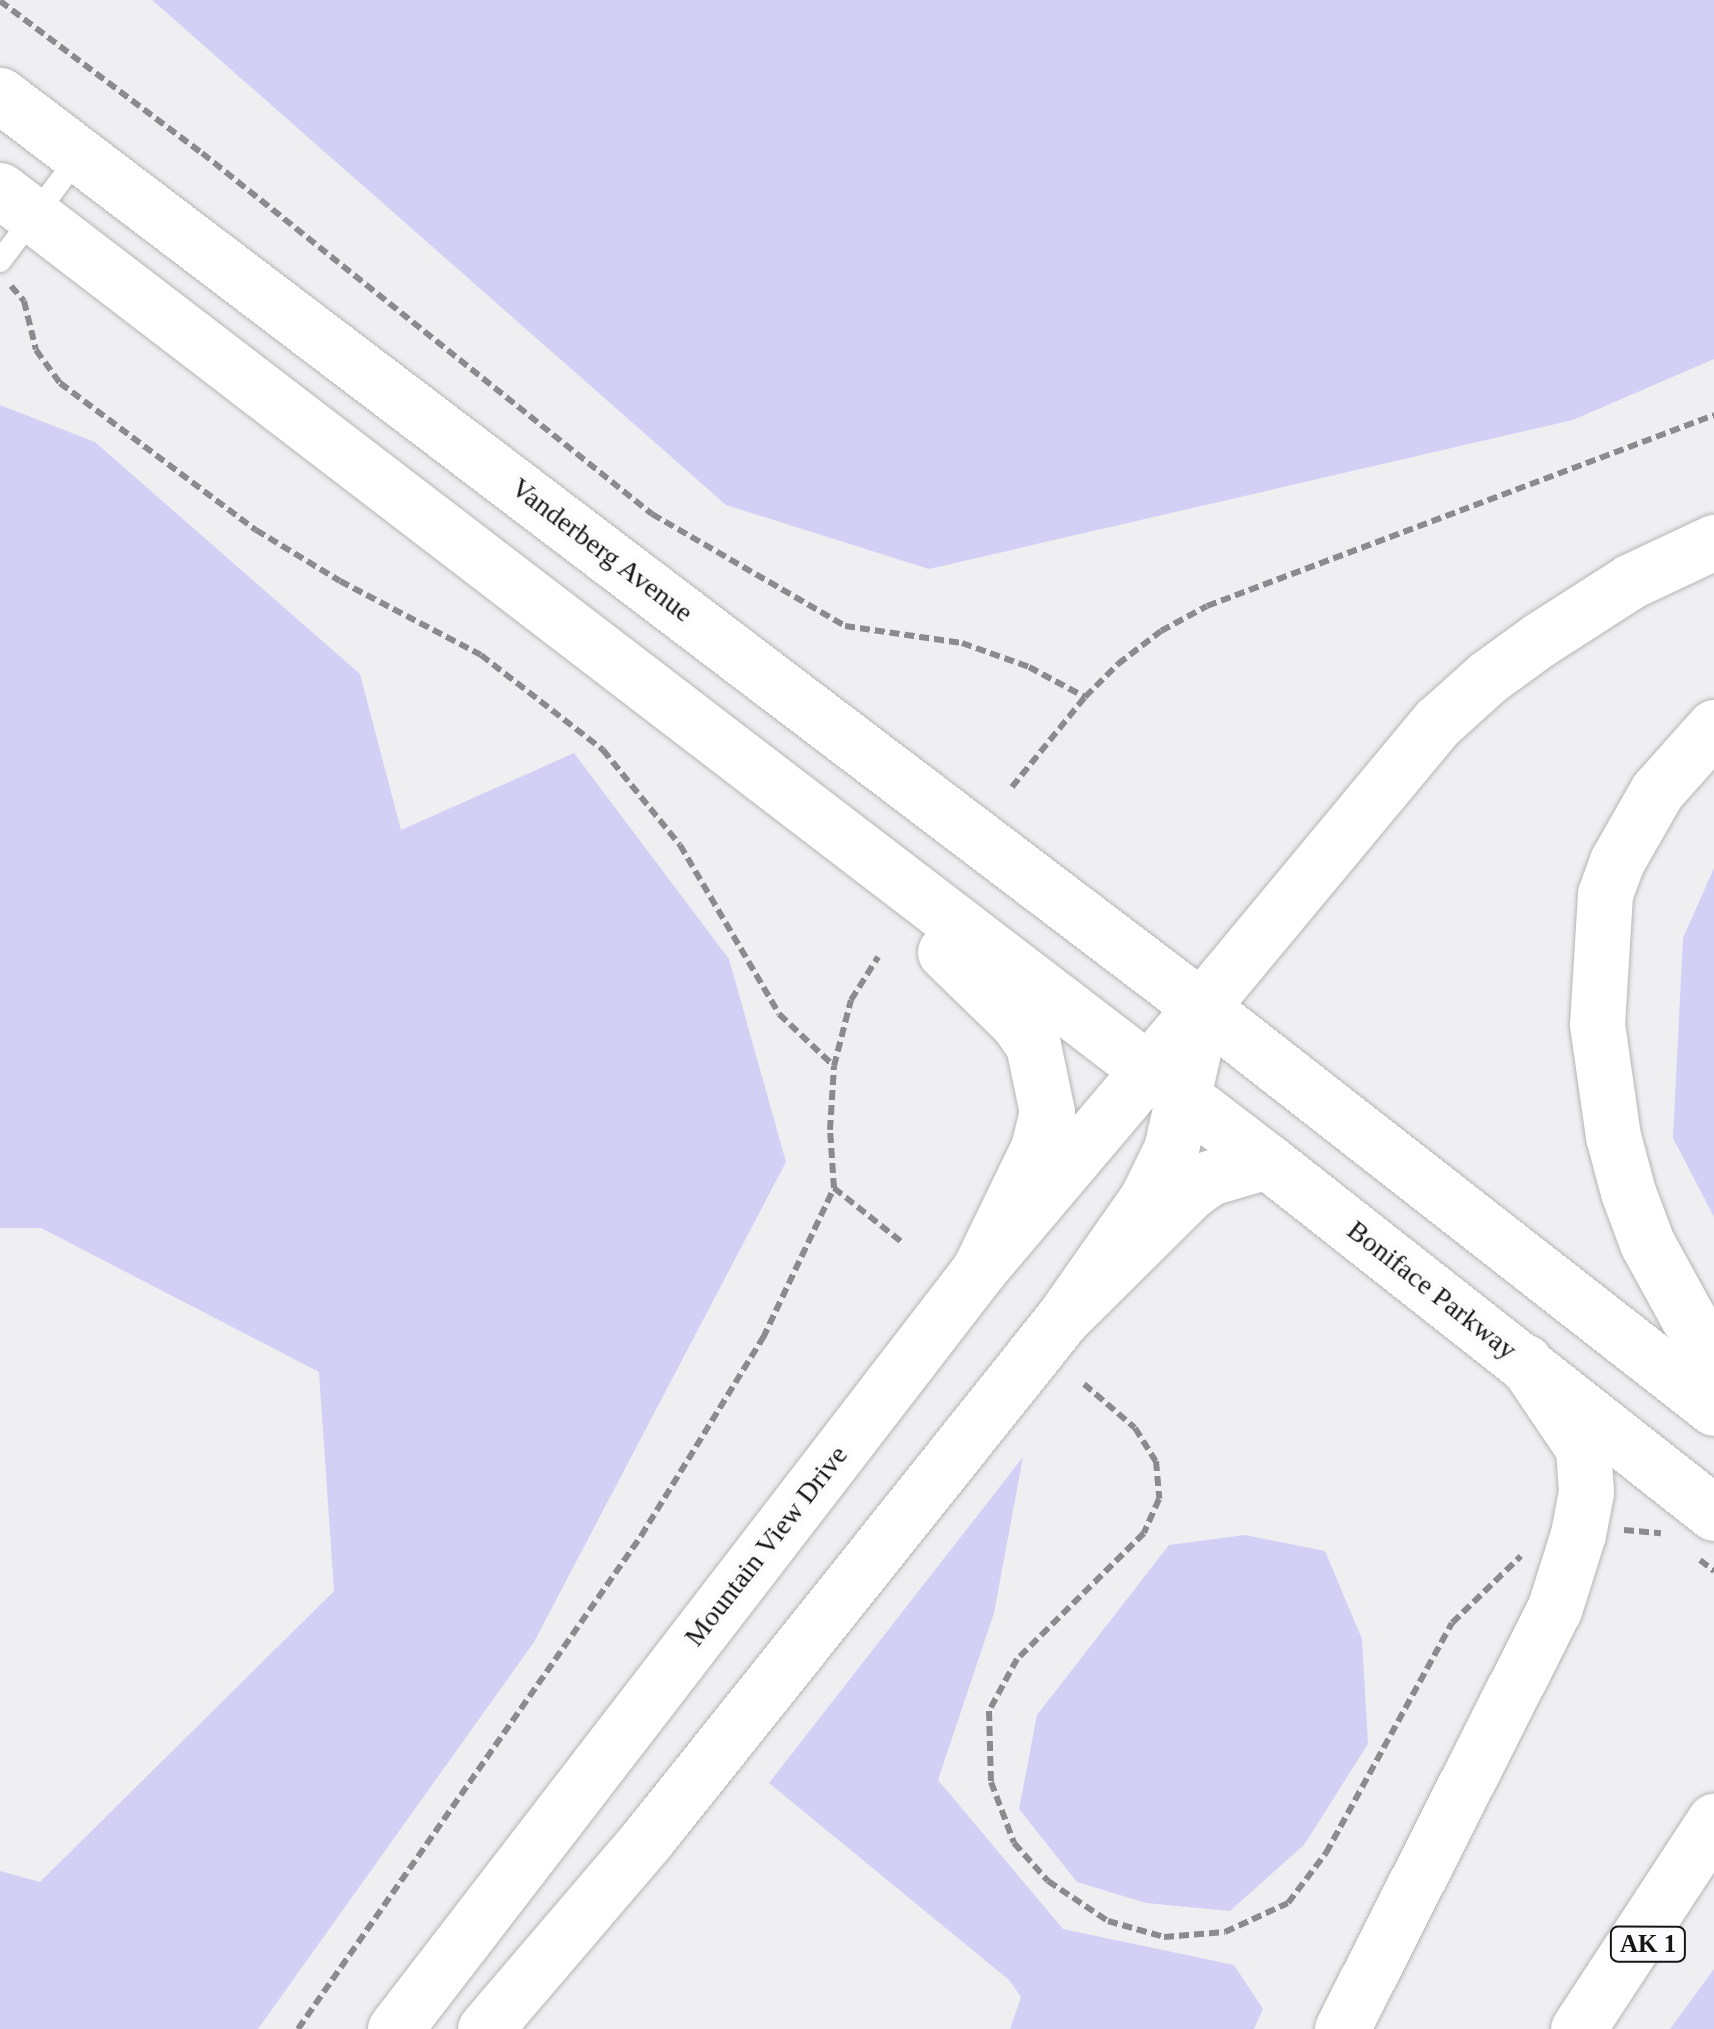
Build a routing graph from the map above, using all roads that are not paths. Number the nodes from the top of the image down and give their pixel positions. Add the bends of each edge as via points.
1 (0, 95) edge
2 (81, 153) junction
3 (17, 203) edge
4 (0, 261) edge
5 (1714, 542) edge
6 (1714, 726) edge
7 (733, 750) junction
8 (1201, 1007) junction
9 (1166, 1085) junction
10 (1267, 1161) junction
11 (978, 1270) junction
12 (1063, 1318) junction
13 (1714, 1354) edge
14 (1525, 1362) junction
15 (1714, 1408) edge
16 (1693, 1535) edge
17 (1714, 1821) edge
18 (1714, 1858) edge
19 (395, 2029) edge
20 (485, 2029) edge
21 (1342, 2029) edge
22 (1580, 2029) edge

1 - 2 main road, Vanderberg Avenue
2 - 3 lane
2 - 8 main road, Vanderberg Avenue
3 - 4 lane
3 - 7 main road
5 - 8 main road via 1631,581 1475,688 1405,759
6 - 13 main road via 1657,791 1617,860 1605,894 1597,1024 1613,1136 1646,1243
7 - 9 main road
7 - 11 main road via 972,977 1033,1045 1046,1112 1038,1148
8 - 9 main road
8 - 15 main road
9 - 10 main road, Boniface Parkway
9 - 11 main road, Mountain View Drive
9 - 12 main road via 1171,1149 1148,1198
10 - 12 main road via 1209,1178 1190,1192
10 - 14 main road, Boniface Parkway
11 - 19 main road, Mountain View Drive
12 - 20 main road via 648,1838
14 - 16 main road, Boniface Parkway
14 - 21 main road via 1583,1448 1586,1492 1578,1534 1554,1610
17 - 22 main road
18 - 22 main road, AK 1

